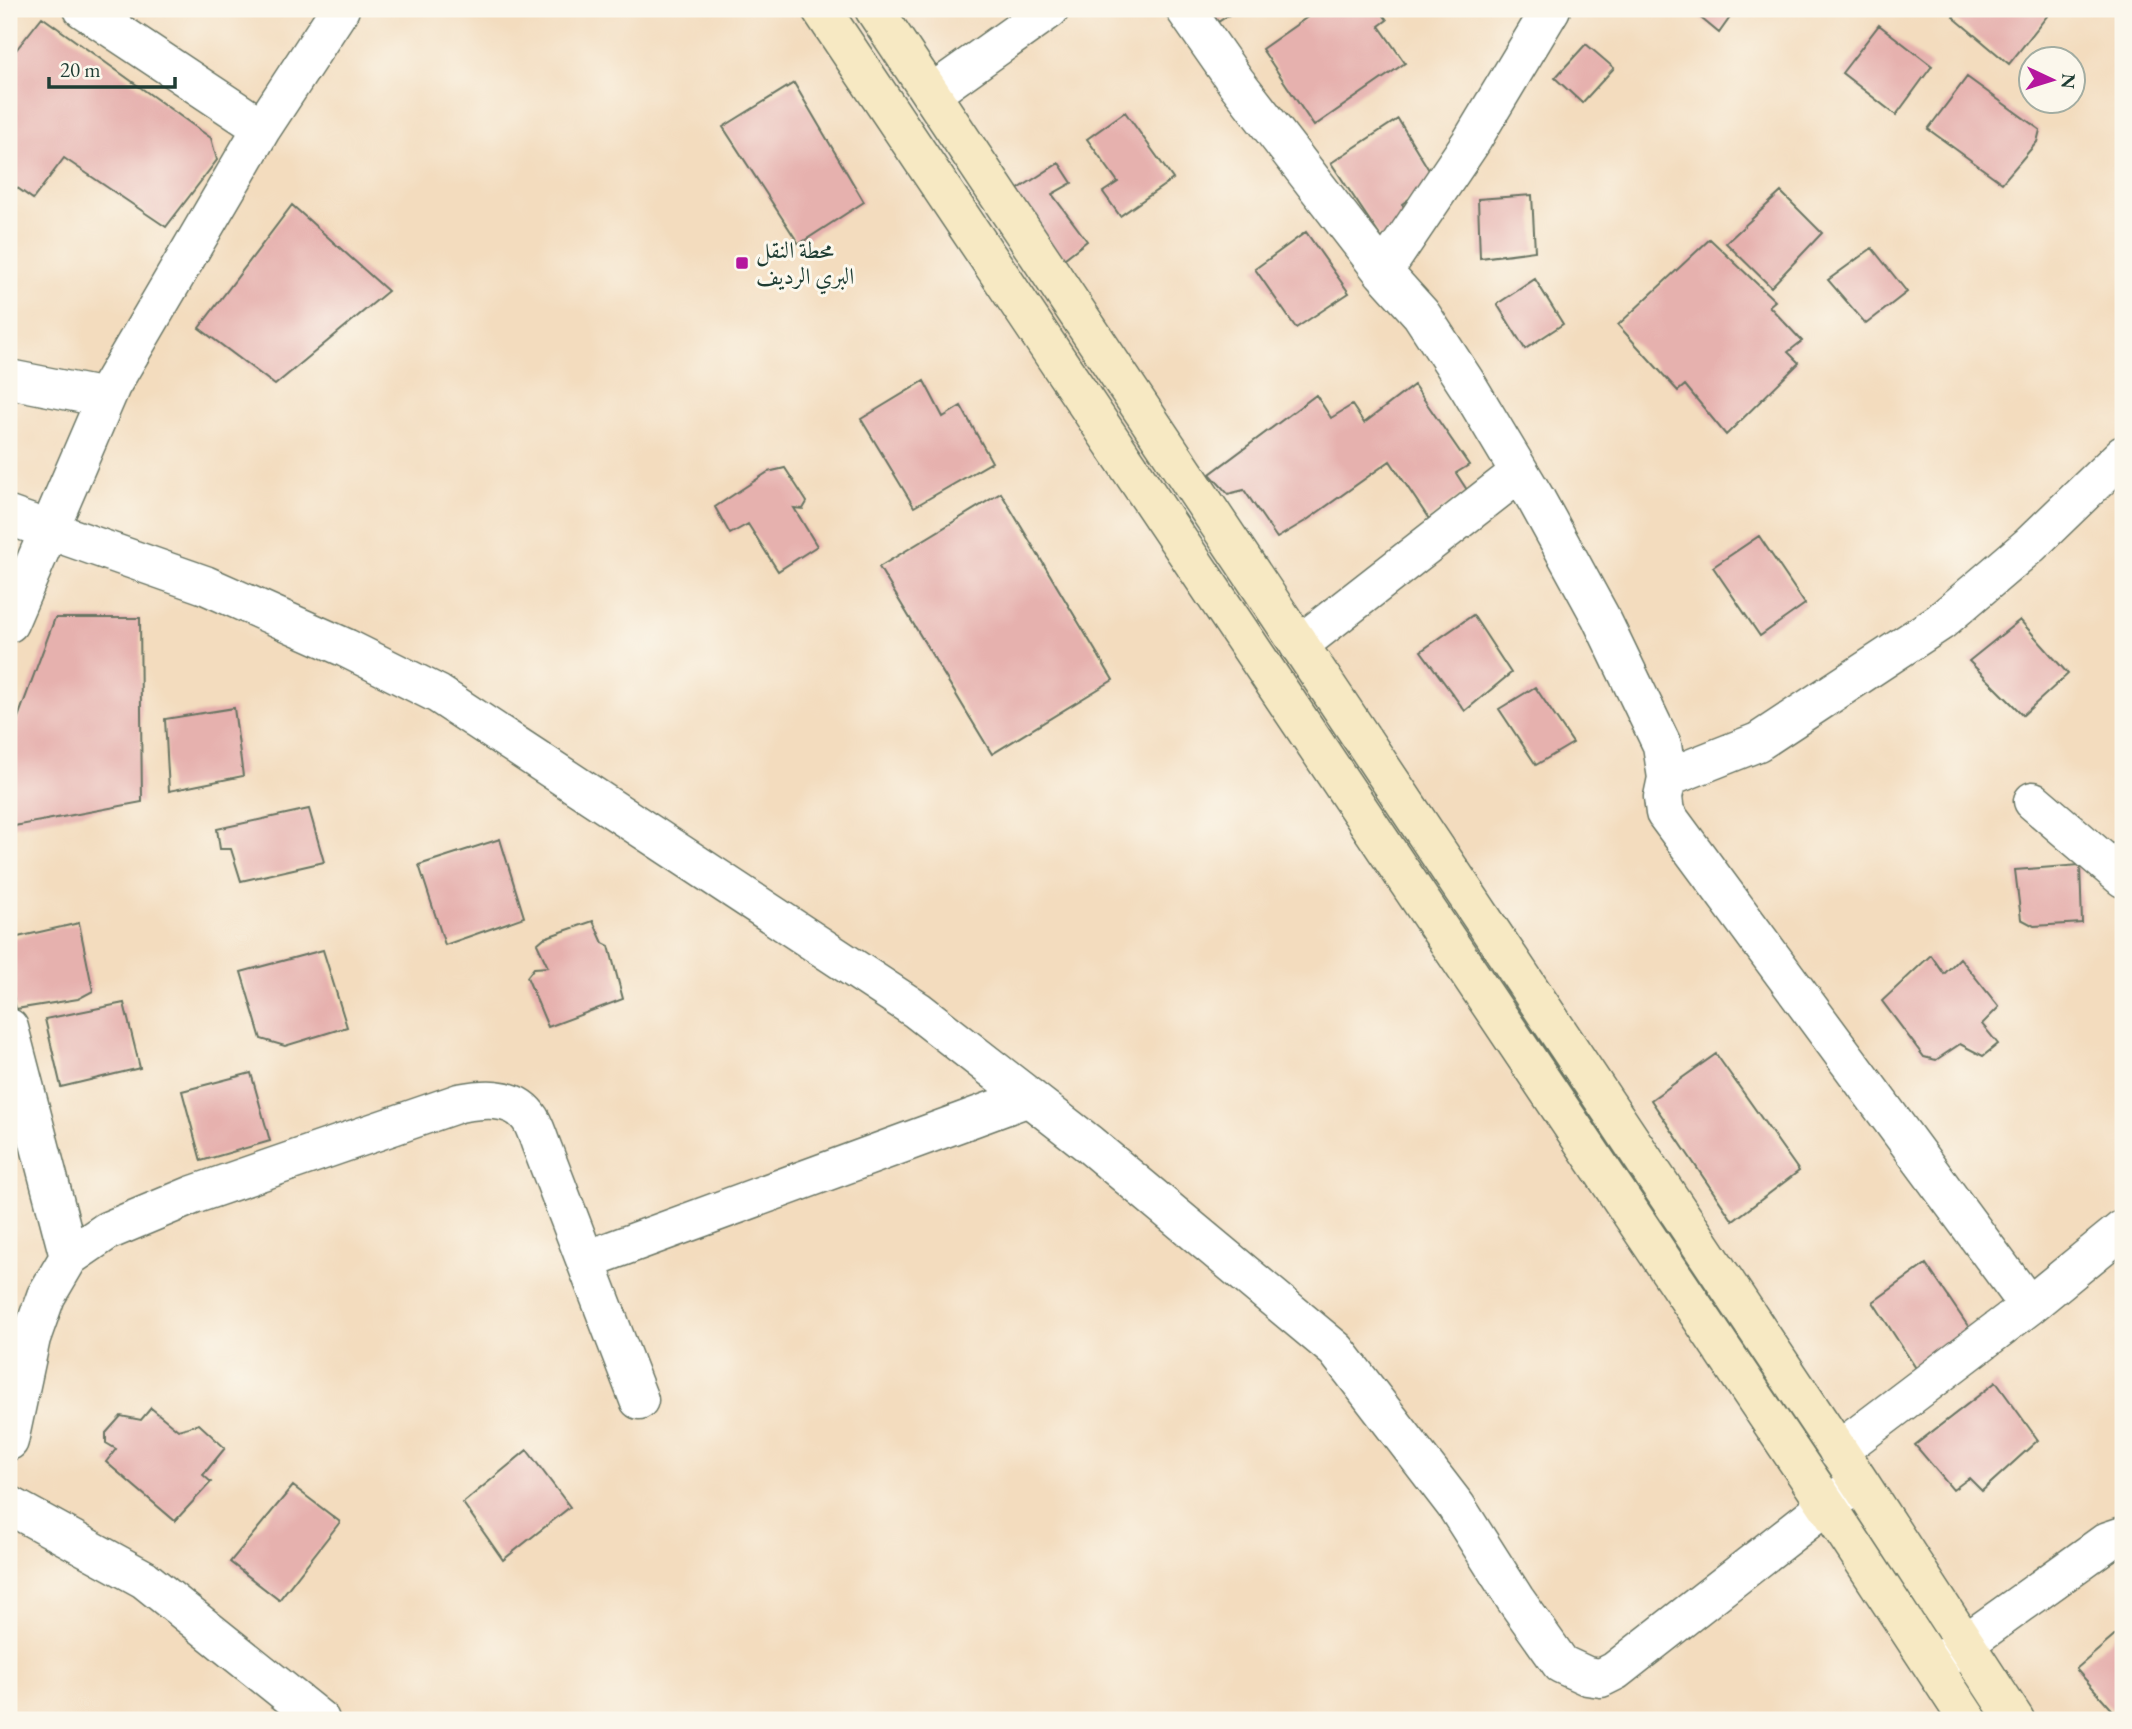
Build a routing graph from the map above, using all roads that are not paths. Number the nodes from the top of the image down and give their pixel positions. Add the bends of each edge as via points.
1 (83, 9) edge
2 (340, 9) edge
3 (821, 9) edge
4 (874, 9) edge
5 (1050, 9) edge
6 (1185, 9) edge
7 (1551, 9) edge
8 (931, 94) junction
9 (262, 128) junction
10 (1383, 272) junction
11 (9, 379) edge
12 (100, 409) junction
13 (2123, 456) edge
14 (1520, 473) junction
15 (9, 516) edge
16 (48, 530) junction
17 (9, 623) edge
18 (1299, 645) junction
19 (1667, 778) junction
20 (2033, 801) dead end
21 (2123, 878) edge
22 (9, 1028) edge
23 (1030, 1097) junction
24 (2123, 1228) edge
25 (69, 1257) junction
26 (586, 1260) junction
27 (2029, 1306) junction
28 (20, 1337) edge
29 (14, 1395) edge
30 (639, 1400) dead end
31 (9, 1441) edge
32 (1838, 1451) junction
33 (1860, 1483) junction
34 (9, 1505) edge
35 (1828, 1505) junction
36 (2123, 1536) edge
37 (1965, 1644) junction
38 (1933, 1667) junction
39 (320, 1720) edge
40 (1968, 1720) edge
41 (2015, 1720) edge

1 - 9 street
2 - 9 street
3 - 35 main road
4 - 8 main road
5 - 8 street
6 - 10 street
7 - 10 street via 1471,142
8 - 18 main road
9 - 12 street
10 - 14 street via 1421,314
11 - 12 street
12 - 16 street
13 - 19 street via 1940,622 1758,743
14 - 18 street
14 - 19 street via 1577,570 1630,678 1662,745
15 - 16 street
16 - 17 street
16 - 23 street via 205,585 438,694 916,1010
18 - 32 main road
19 - 27 street via 1665,813
20 - 21 street
22 - 25 street
23 - 26 street
23 - 35 street via 1336,1350 1456,1506 1561,1664 1601,1678 1615,1671
24 - 27 street
25 - 26 street via 107,1231 193,1195 459,1102 487,1098 508,1102 528,1114
25 - 28 street
26 - 30 street
27 - 32 street
28 - 29 street
29 - 31 street
32 - 33 main road
33 - 35 street
33 - 37 main road
34 - 39 street via 144,1579
35 - 38 main road
36 - 37 street via 2108,1541
37 - 38 street
37 - 41 main road
38 - 40 main road

